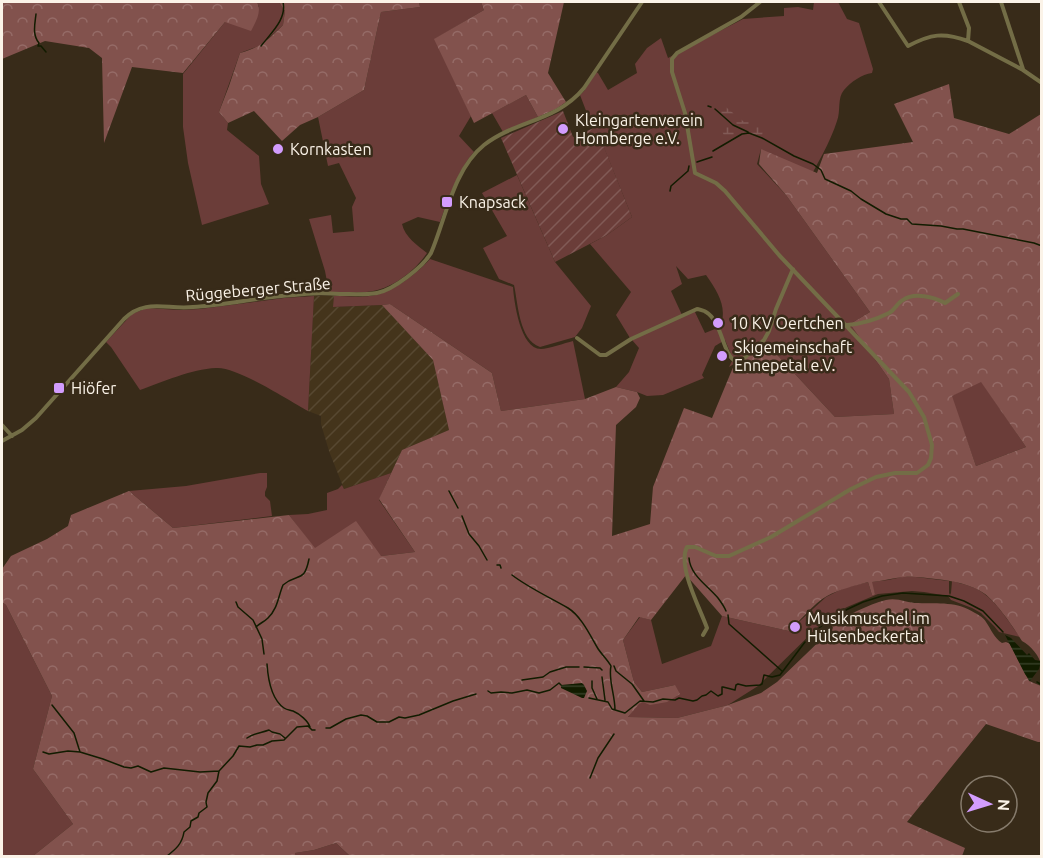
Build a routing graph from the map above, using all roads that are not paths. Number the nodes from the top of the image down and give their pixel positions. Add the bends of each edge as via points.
1 (642, 2) edge
2 (760, 2) edge
3 (879, 2) edge
4 (959, 2) edge
5 (1001, 2) edge
6 (968, 41) junction
7 (1023, 70) junction
8 (1041, 83) edge
9 (793, 269) junction
10 (958, 294) dead end
11 (846, 325) junction
12 (576, 338) dead end
13 (2, 425) edge
14 (12, 436) junction
15 (2, 441) edge
16 (703, 635) dead end

1 - 14 street, Rüggeberger Straße via 576,97 551,114 485,144 472,158 451,197 431,253 413,272 378,293 307,294 191,308 140,308 124,319 36,418
2 - 9 street via 741,17 677,52 671,65 685,113 695,173 725,191
3 - 6 street via 908,45 942,34
4 - 6 street via 969,27
5 - 7 street
6 - 7 street
7 - 8 street
9 - 11 street
9 - 12 street via 767,336 741,361 731,358 708,313 697,309 631,339 606,355
10 - 11 street via 945,303 933,297 906,298 888,313
11 - 16 street via 909,392 924,417 932,445 928,465 917,473 876,477 771,537 729,556 687,547 686,571 707,628
13 - 14 street
14 - 15 street, Rüggeberger Straße

